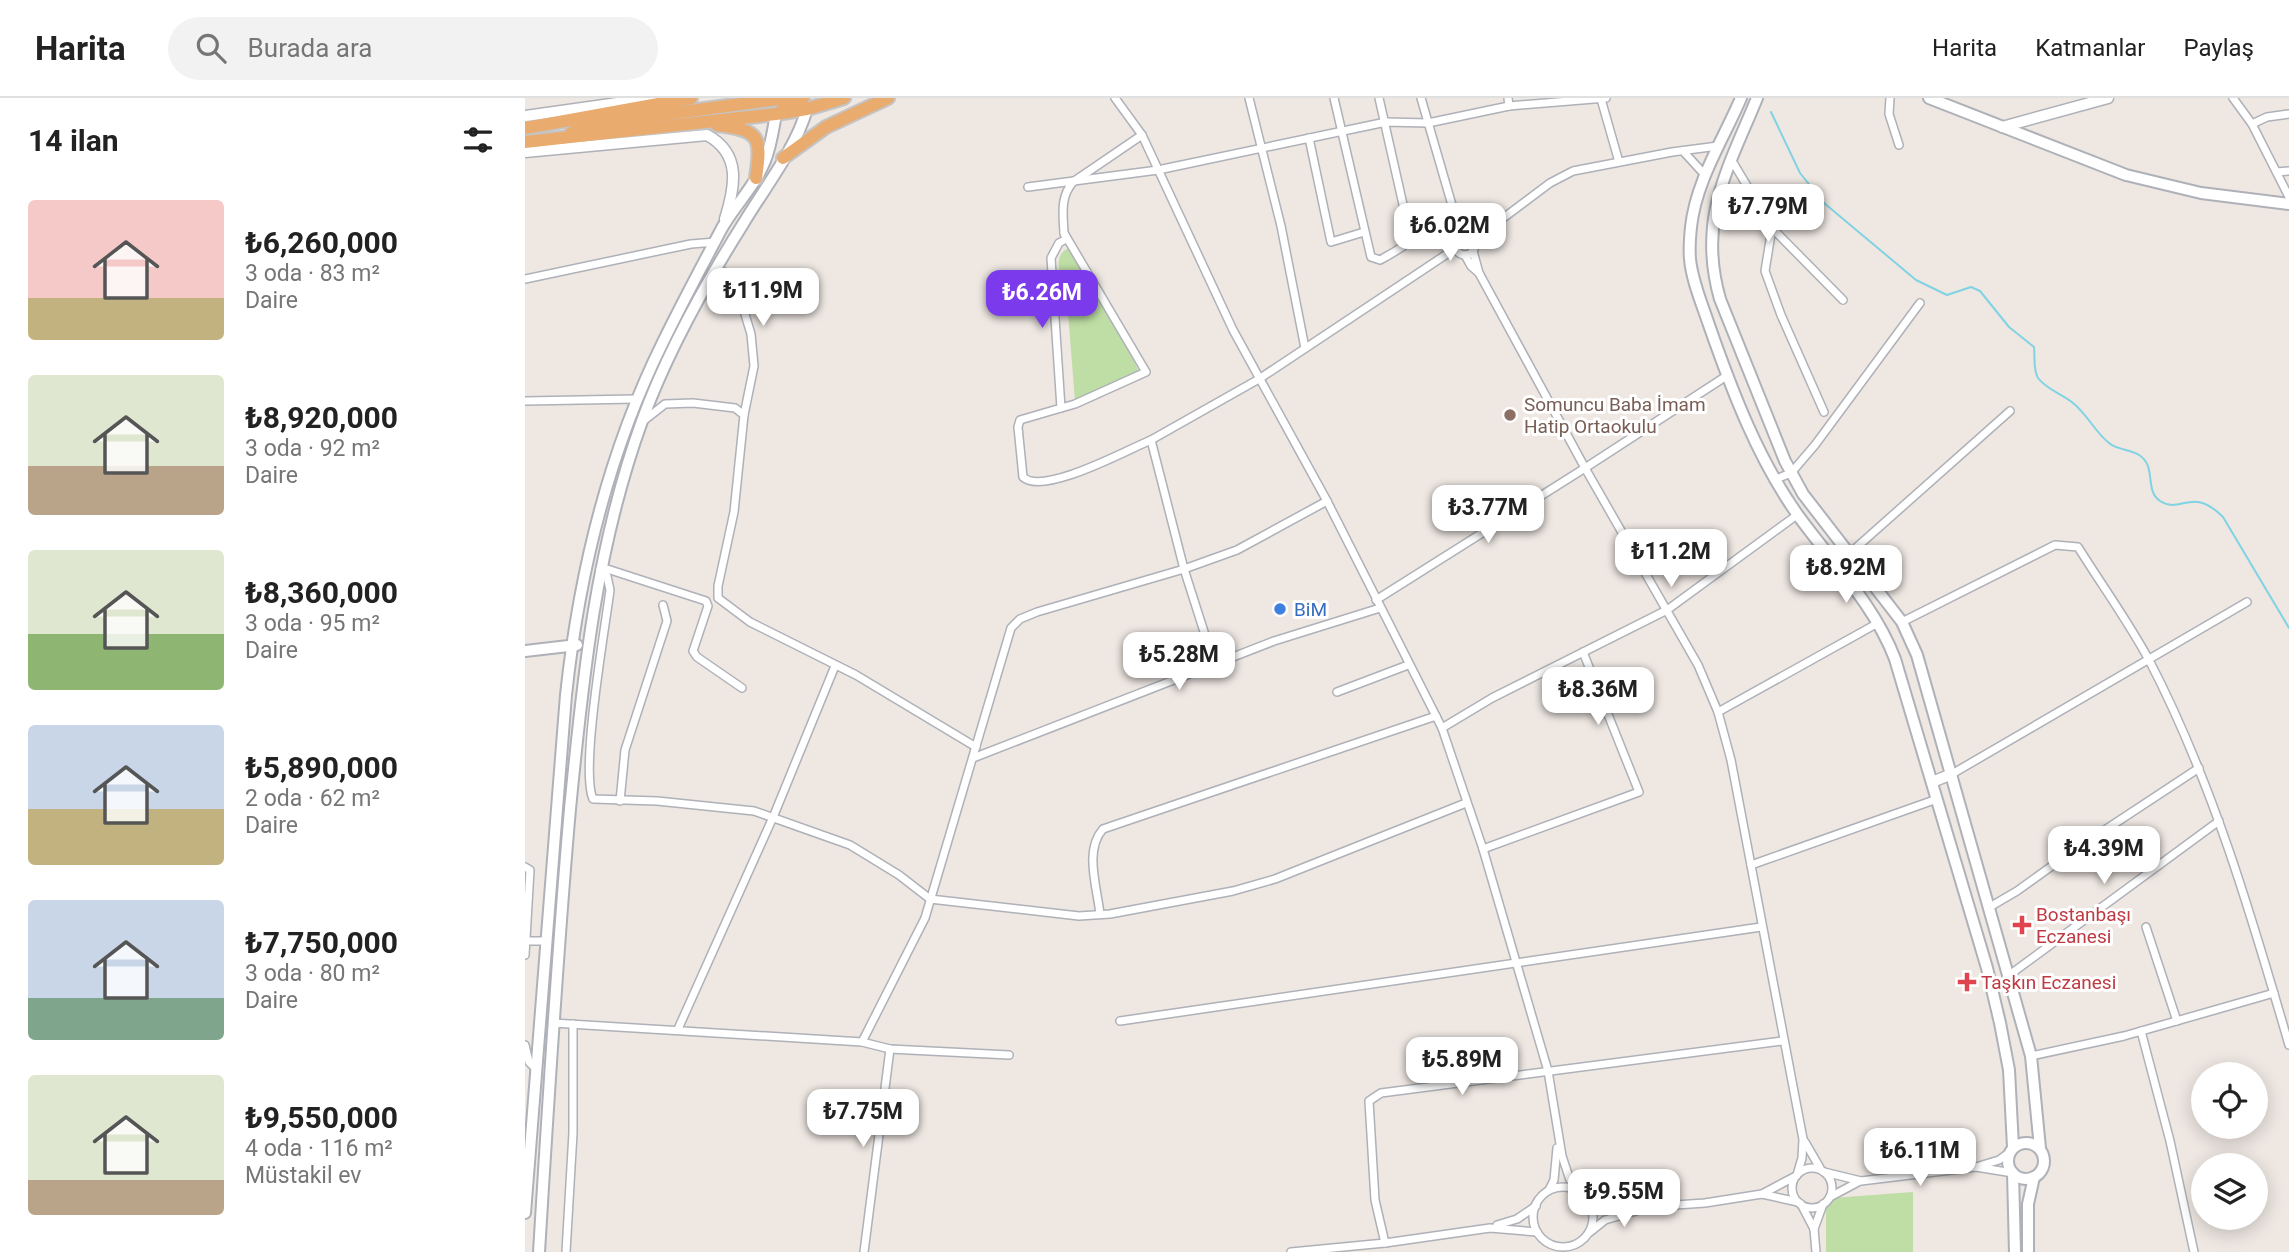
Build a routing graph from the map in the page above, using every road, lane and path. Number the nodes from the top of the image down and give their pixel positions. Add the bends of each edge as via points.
1 (653, 98) edge
2 (691, 98) edge
3 (844, 98) edge
4 (888, 98) edge
5 (1115, 98) edge
6 (1249, 98) edge
7 (1334, 98) edge
8 (1378, 98) edge
9 (1421, 98) edge
10 (1604, 98) edge
11 (1741, 98) edge
12 (1757, 98) edge
13 (1890, 98) edge
14 (1929, 98) edge
15 (2108, 98) edge
16 (2233, 98) edge
17 (774, 99) edge
18 (1569, 99) edge
19 (811, 102) edge
20 (1509, 102) edge
21 (776, 114) junction
22 (2289, 114) edge
23 (525, 116) edge
24 (692, 122) junction
25 (1386, 122) junction
26 (1428, 123) junction
27 (2252, 124) junction
28 (2002, 127) junction
29 (525, 128) edge
30 (1344, 131) junction
31 (1142, 135) junction
32 (565, 137) junction
33 (1309, 138) junction
34 (525, 142) edge
35 (1899, 145) dead end
36 (1720, 146) junction
37 (1261, 149) junction
38 (1683, 151) junction
39 (525, 152) edge
40 (783, 158) junction
41 (1731, 159) junction
42 (1619, 162) junction
43 (1158, 170) junction
44 (2289, 171) edge
45 (2277, 173) junction
46 (1705, 175) junction
47 (756, 178) junction
48 (1073, 182) junction
49 (1028, 187) dead end
50 (2289, 197) edge
51 (2289, 204) edge
52 (1453, 209) junction
53 (723, 228) junction
54 (1772, 228) junction
55 (1364, 232) junction
56 (1064, 233) junction
57 (1471, 238) junction
58 (1411, 240) junction
59 (716, 242) junction
60 (1456, 244) junction
61 (1469, 253) junction
62 (715, 269) junction
63 (525, 279) edge
64 (1843, 300) dead end
65 (1920, 303) dead end
66 (1305, 348) junction
67 (1728, 374) junction
68 (1259, 379) junction
69 (636, 399) junction
70 (525, 401) edge
71 (1061, 408) junction
72 (2010, 411) dead end
73 (1824, 412) dead end
74 (744, 415) junction
75 (641, 424) junction
76 (1151, 440) junction
77 (1584, 468) junction
78 (1791, 473) junction
79 (1776, 479) junction
80 (1327, 501) junction
81 (1797, 515) junction
82 (1849, 554) junction
83 (600, 568) junction
84 (1184, 569) junction
85 (1377, 600) junction
86 (2246, 602) dead end
87 (663, 606) dead end
88 (1380, 608) junction
89 (1667, 610) junction
90 (1902, 622) junction
91 (1878, 623) junction
92 (571, 645) junction
93 (586, 646) junction
94 (525, 651) edge
95 (1583, 652) junction
96 (2148, 659) junction
97 (1214, 663) junction
98 (1408, 665) junction
99 (835, 666) junction
100 (742, 688) dead end
101 (1337, 691) dead end
102 (1718, 712) junction
103 (1436, 716) junction
104 (1442, 728) junction
105 (976, 747) junction
106 (972, 758) junction
107 (2199, 768) junction
108 (1952, 774) junction
109 (1932, 782) junction
110 (1937, 799) junction
111 (620, 801) junction
112 (1466, 803) junction
113 (774, 816) junction
114 (2219, 821) junction
115 (1483, 849) junction
116 (1751, 865) junction
117 (525, 867) edge
118 (930, 899) junction
119 (1988, 908) junction
120 (1100, 914) junction
121 (1761, 927) junction
122 (2146, 927) dead end
123 (526, 941) edge
124 (546, 941) junction
125 (525, 955) edge
126 (1518, 965) junction
127 (2008, 976) junction
128 (2274, 993) junction
129 (1120, 1021) dead end
130 (2177, 1021) junction
131 (553, 1023) junction
132 (573, 1024) junction
133 (678, 1029) junction
134 (2141, 1031) junction
135 (1782, 1041) junction
136 (862, 1042) junction
137 (525, 1045) edge
138 (2289, 1045) edge
139 (890, 1049) junction
140 (1009, 1055) dead end
141 (2031, 1056) junction
142 (536, 1069) junction
143 (1548, 1071) junction
144 (1559, 1136) junction
145 (1803, 1139) junction
146 (528, 1142) edge
147 (2039, 1148) junction
148 (2012, 1150) junction
149 (1976, 1167) junction
150 (1823, 1171) junction
151 (2013, 1173) junction
152 (1796, 1176) junction
153 (2034, 1177) junction
154 (1861, 1181) junction
155 (1546, 1193) junction
156 (1582, 1194) junction
157 (1762, 1194) junction
158 (1830, 1197) junction
159 (1799, 1203) junction
160 (1590, 1204) junction
161 (1823, 1204) junction
162 (1536, 1206) junction
163 (1650, 1208) junction
164 (525, 1213) edge
165 (1490, 1228) junction
166 (1814, 1229) junction
167 (1537, 1232) junction
168 (1589, 1233) junction
169 (1385, 1243) junction
170 (1553, 1248) edge
171 (1576, 1248) edge
172 (539, 1252) edge
173 (566, 1252) edge
174 (864, 1252) edge
175 (1291, 1252) edge
176 (1816, 1252) edge
177 (2015, 1252) edge
178 (2028, 1252) edge
179 (2194, 1252) edge

1 - 23 street
2 - 29 highway
3 - 19 highway
4 - 40 highway via 826,127
5 - 31 street
6 - 37 street
7 - 30 street
8 - 25 street
9 - 26 street
10 - 18 street
10 - 42 street
11 - 36 main road
12 - 41 main road
13 - 35 street via 1889,114
14 - 28 main road
15 - 28 street
16 - 27 street
17 - 21 highway
17 - 32 highway via 586,125
18 - 20 street
19 - 21 highway
19 - 40 main road
20 - 26 street
21 - 24 highway
21 - 47 main road via 770,145
22 - 27 street
24 - 32 highway
24 - 47 highway via 743,128 756,136 761,149
25 - 26 street
25 - 30 street
25 - 58 street
26 - 52 street
27 - 45 street
28 - 51 main road via 2148,182
30 - 33 street
30 - 55 street
31 - 43 street
31 - 48 street
32 - 34 highway
33 - 37 street
33 - 55 street via 1331,242
36 - 38 street
36 - 46 main road
37 - 43 street
37 - 66 street
38 - 42 street
38 - 46 street
39 - 53 street via 707,135 722,145 734,169
40 - 62 main road
41 - 54 street
41 - 78 main road via 1713,212 1713,277
42 - 57 street via 1573,171
43 - 48 street
43 - 68 street
44 - 45 street
45 - 50 street
46 - 67 main road via 1691,225 1690,260
47 - 53 main road
48 - 49 street
48 - 56 street via 1065,191
52 - 57 street
52 - 58 street via 1443,209
52 - 60 street
53 - 59 main road
54 - 64 street
54 - 73 street via 1765,271
55 - 58 street via 1371,257 1380,260
56 - 71 street via 1066,239 1051,258
56 - 71 street via 1146,372
57 - 60 street via 1462,236
57 - 61 street
59 - 63 street
59 - 69 main road
60 - 61 street
60 - 66 street
61 - 77 street via 1471,266 1479,272
62 - 74 street via 733,275 751,334 754,366
62 - 75 main road via 656,384
65 - 78 street
66 - 68 street
67 - 77 street
67 - 79 main road
68 - 76 street
68 - 80 street
69 - 70 street
69 - 92 main road via 603,501
71 - 76 street via 1020,420 1023,477 1028,482 1071,475
72 - 82 street
74 - 75 street via 735,408 665,404
74 - 99 street via 738,483 718,598 750,622
75 - 83 main road
76 - 84 street
77 - 85 street
77 - 89 street
78 - 79 street
78 - 82 main road
79 - 81 main road
80 - 84 street via 1237,550
80 - 85 street
81 - 89 street
81 - 91 main road
82 - 90 main road
83 - 93 main road
83 - 100 street via 706,601 693,651
83 - 111 street via 610,590 593,716 590,792 593,799
84 - 97 street
84 - 105 street via 1020,619 1003,649
85 - 88 street
86 - 96 street
87 - 111 street via 667,621 625,750
88 - 97 street
88 - 98 street
89 - 95 street
89 - 102 street
90 - 96 street via 2055,545 2078,547
90 - 108 main road via 1917,655
91 - 102 street
91 - 109 main road via 1895,659
92 - 93 main road
92 - 94 main road
92 - 124 main road
93 - 131 main road
95 - 104 street
95 - 115 street via 1639,792
96 - 107 street
96 - 108 street
97 - 106 street
98 - 101 street
98 - 103 street
99 - 105 street
99 - 113 street
102 - 116 street
103 - 104 street
103 - 120 street via 1103,829 1094,839 1092,852
104 - 112 street
105 - 106 street
106 - 118 street
107 - 114 street
107 - 119 street
108 - 109 street
108 - 119 main road
109 - 110 main road
110 - 116 street
110 - 148 main road via 2000,1023 2009,1070
111 - 113 street via 668,802
112 - 115 street
112 - 120 street via 1275,879 1233,891
113 - 118 street via 850,845
113 - 133 street
114 - 127 street
114 - 128 street
115 - 126 street
116 - 121 street
117 - 123 street via 530,870
118 - 120 street via 1079,916
118 - 136 street via 918,935
119 - 127 main road
121 - 126 street
121 - 135 street
122 - 130 street
123 - 124 street
123 - 125 street
124 - 142 main road
126 - 129 street
126 - 143 street
127 - 141 main road
128 - 130 street
128 - 138 street
130 - 134 street
131 - 132 street
131 - 172 main road
132 - 133 street
132 - 173 street
133 - 136 street
134 - 141 street
134 - 179 street
135 - 143 street
135 - 145 street
136 - 139 street
137 - 142 street
139 - 140 street
139 - 174 street
141 - 147 main road
142 - 146 main road
143 - 144 street
143 - 169 street via 1381,1093 1369,1101 1374,1189
144 - 155 street via 1554,1180
144 - 156 street via 1570,1180
145 - 150 street
145 - 152 street
146 - 164 main road
147 - 148 main road via 2024,1142
147 - 153 main road via 2044,1164
148 - 149 street
148 - 151 main road via 2008,1163
149 - 151 street
149 - 154 street
150 - 152 street via 1809,1168
150 - 154 street
150 - 158 street via 1831,1181
151 - 153 main road
151 - 177 main road
152 - 157 street
152 - 159 street via 1792,1186
153 - 178 main road via 2028,1204
154 - 158 street
155 - 156 street via 1563,1187
155 - 162 street
156 - 160 street
157 - 159 street
157 - 163 street
158 - 161 street
159 - 161 street via 1809,1207
159 - 166 street
160 - 163 street
160 - 168 street
161 - 166 street
162 - 165 street via 1517,1219
162 - 167 street
163 - 168 street via 1605,1220
165 - 167 street
165 - 169 street
166 - 176 street
167 - 170 street
168 - 171 street
169 - 175 street
170 - 171 street

